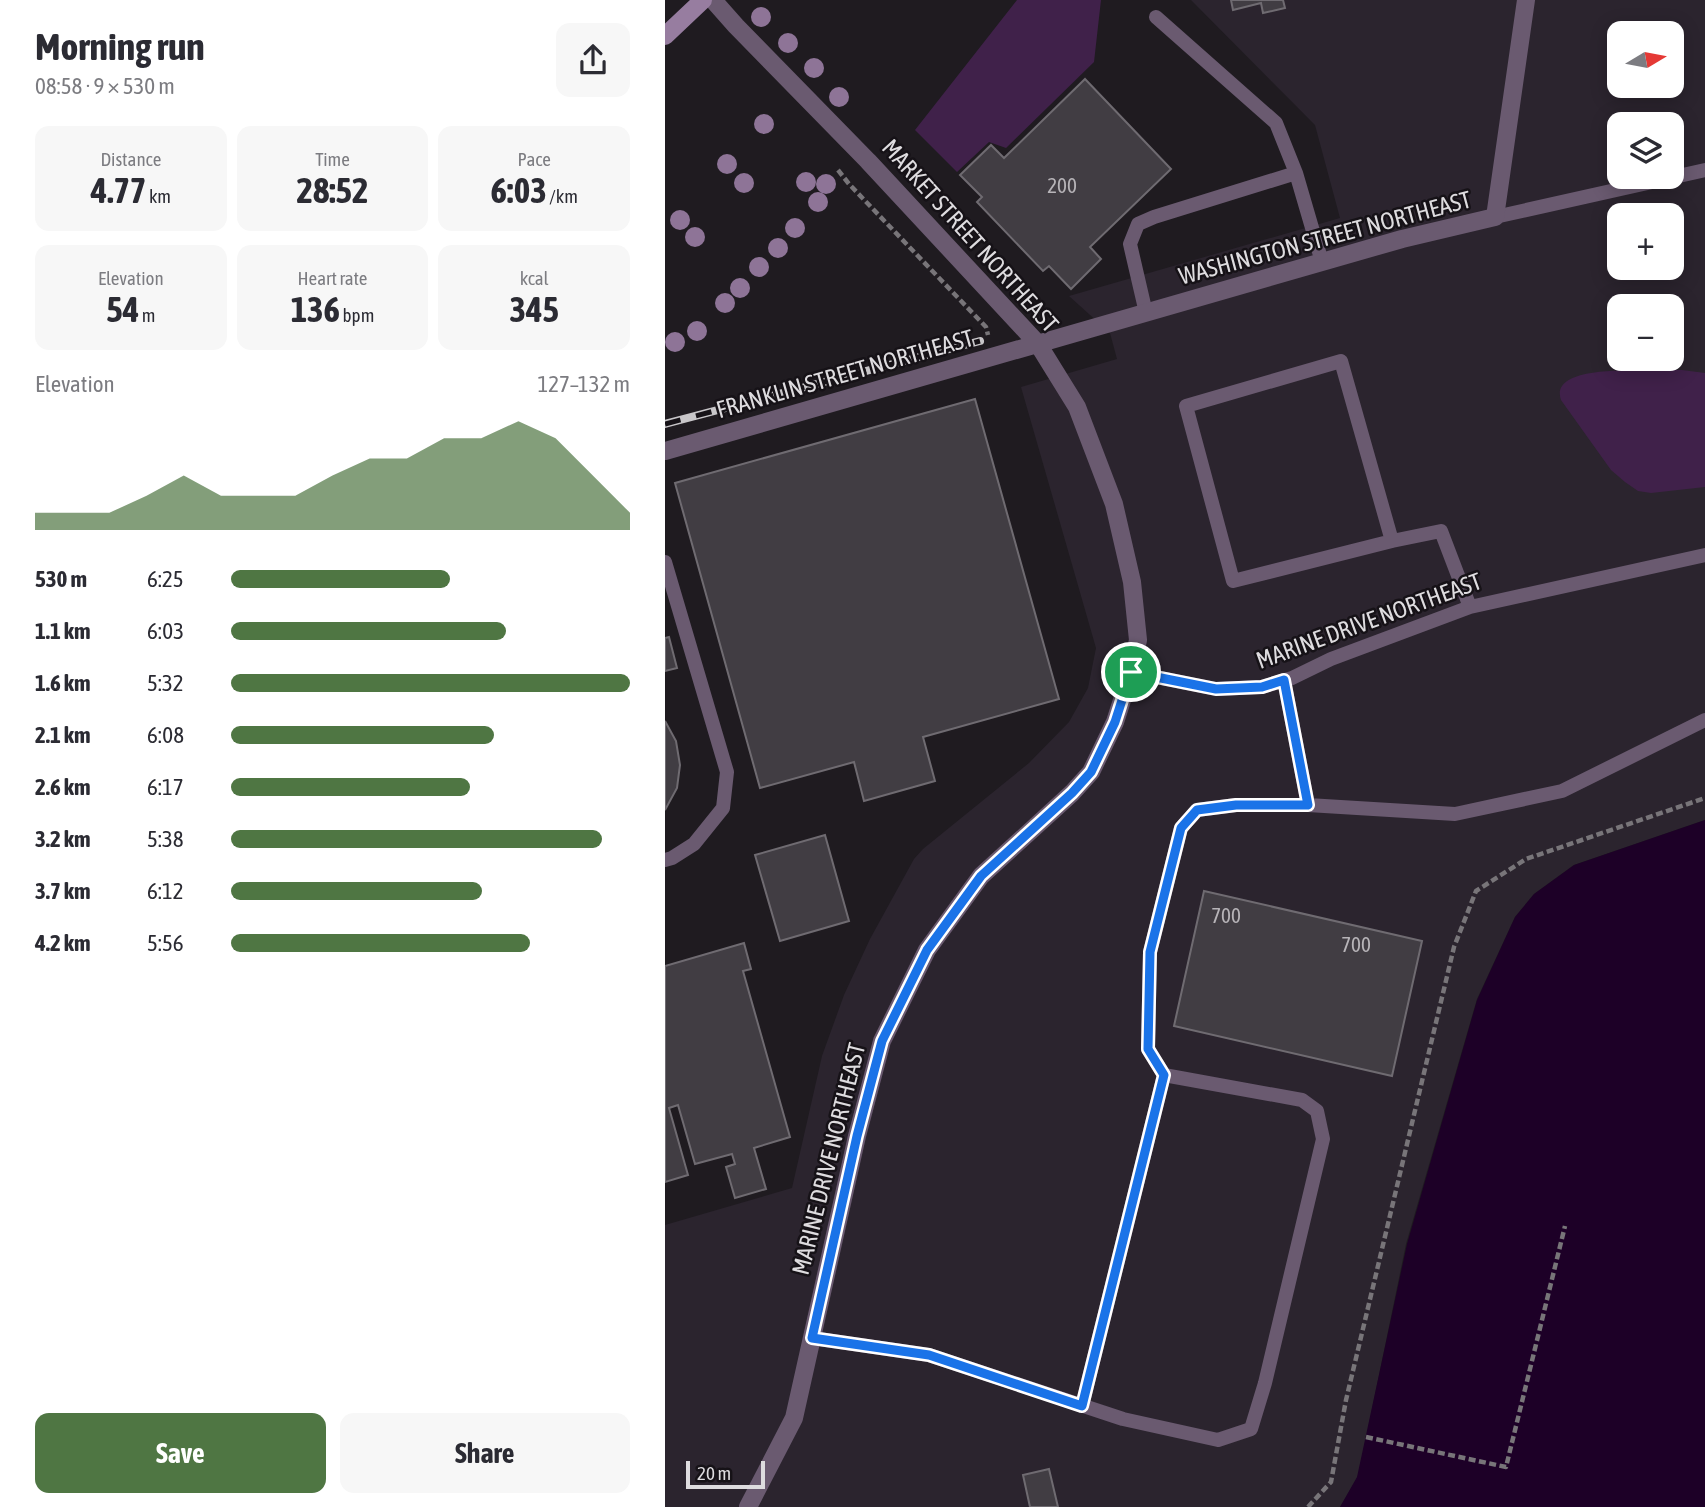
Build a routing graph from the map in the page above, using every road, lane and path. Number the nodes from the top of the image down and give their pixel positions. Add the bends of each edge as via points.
1 (703, 0) edge
2 (713, 0) edge
3 (1526, 0) edge
4 (1156, 17) dead end
5 (665, 36) edge
6 (838, 170) dead end
7 (1705, 170) edge
8 (1296, 173) junction
9 (1495, 217) junction
10 (1322, 262) junction
11 (1146, 313) junction
12 (988, 335) dead end
13 (1038, 344) junction
14 (665, 451) edge
15 (1392, 541) junction
16 (1705, 555) edge
17 (665, 562) edge
18 (1470, 607) junction
19 (1131, 672) junction
20 (1284, 680) junction
21 (1705, 720) edge
22 (1072, 793) joint
23 (1705, 798) edge
24 (1308, 805) junction
25 (665, 860) edge
26 (1164, 1075) junction
27 (1565, 1226) dead end
28 (812, 1338) junction
29 (1082, 1406) junction
30 (1366, 1437) dead end
31 (748, 1507) edge
32 (1308, 1507) edge

1 - 5 street
2 - 13 street, MARKET STREET NORTHEAST
3 - 9 street, WASHINGTON STREET NORTHEAST
4 - 8 lane via 1276,123
6 - 12 path via 986,327
7 - 9 lane
8 - 10 lane
8 - 11 lane via 1138,224 1130,244
9 - 10 street, WASHINGTON STREET NORTHEAST
10 - 11 street, WASHINGTON STREET NORTHEAST
11 - 13 street, WASHINGTON STREET NORTHEAST
13 - 14 street, FRANKLIN STREET NORTHEAST
13 - 19 street, MARKET STREET NORTHEAST via 1077,407 1114,503 1132,582 1138,640
15 - 15 lane via 1233,581 1186,406 1341,361
15 - 18 lane via 1441,531
16 - 18 lane, MARINE DRIVE NORTHEAST
17 - 25 lane via 727,772 723,808 694,844
18 - 20 lane, MARINE DRIVE NORTHEAST
19 - 20 lane, MARINE DRIVE NORTHEAST via 1216,689 1262,687
19 - 22 street, MARKET STREET NORTHEAST via 1115,722 1091,772
20 - 24 lane
21 - 24 lane via 1562,791 1455,814
22 - 28 street, MARINE DRIVE NORTHEAST via 981,876 927,950 882,1041
23 - 32 path via 1525,859 1476,891 1454,947 1346,1400 1331,1482
24 - 26 lane via 1197,810 1181,828 1150,952 1148,1049
26 - 29 lane
26 - 29 lane via 1302,1100 1317,1111 1323,1139 1265,1383 1251,1429 1218,1440
27 - 30 path via 1506,1467
28 - 29 lane via 929,1355
28 - 31 street, MARINE DRIVE NORTHEAST via 794,1418

